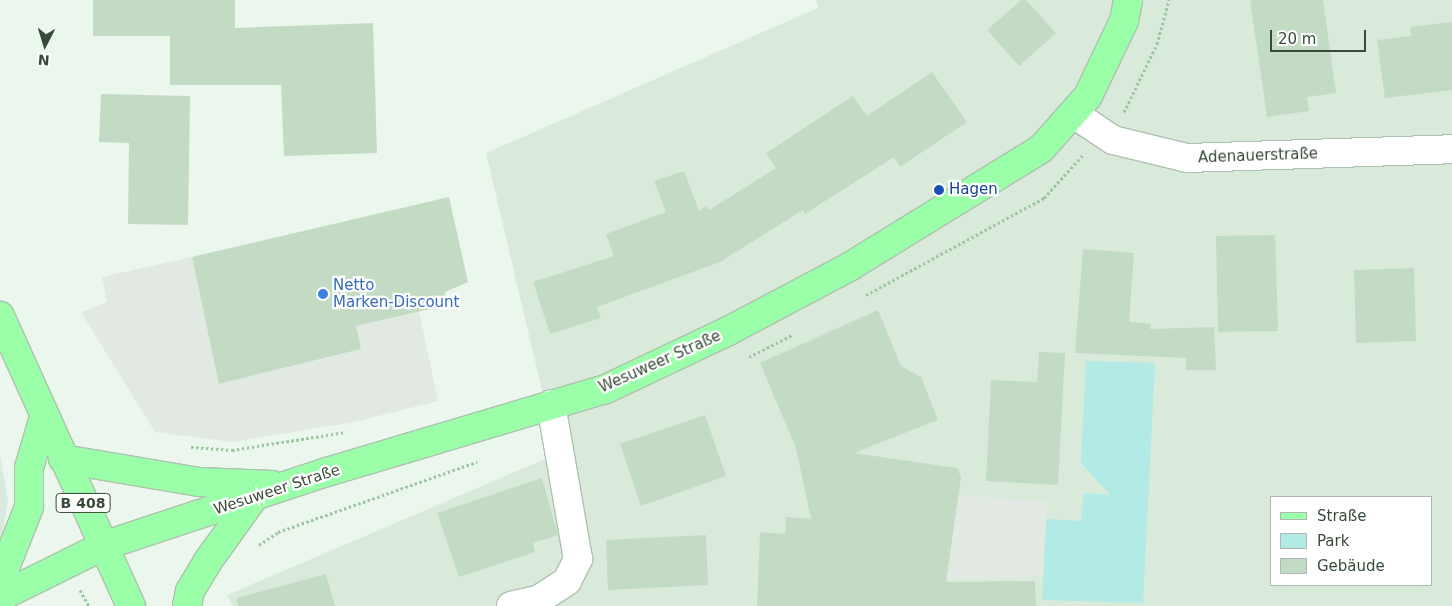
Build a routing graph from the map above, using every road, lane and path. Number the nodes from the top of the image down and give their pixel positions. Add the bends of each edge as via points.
1 (1128, 0) edge
2 (1074, 114) junction
3 (1452, 149) edge
4 (0, 316) edge
5 (551, 404) junction
6 (44, 417) junction
7 (355, 430) dead end
8 (190, 447) dead end
9 (63, 459) junction
10 (287, 486) junction
11 (254, 497) junction
12 (103, 546) junction
13 (0, 580) edge
14 (0, 597) edge
15 (131, 606) edge
16 (187, 606) edge
17 (511, 606) edge

1 - 2 main road, Wesuweer Straße via 1124,22 1088,96
2 - 3 street, Adenauerstraße via 1113,140 1187,158
2 - 5 main road, Wesuweer Straße via 1034,154 850,267 730,330 606,389
4 - 6 main road, B 408
5 - 10 main road, Wesuweer Straße
5 - 17 street via 578,558 567,581 538,600
6 - 9 main road, B 408
6 - 13 main road via 29,468 29,507
7 - 8 path via 232,450
9 - 10 main road via 199,482
9 - 12 main road, B 408
10 - 11 main road, Wesuweer Straße
11 - 12 main road, Wesuweer Straße
11 - 16 main road via 208,561 190,591
12 - 14 main road, Wesuweer Straße
12 - 15 main road, B 408

